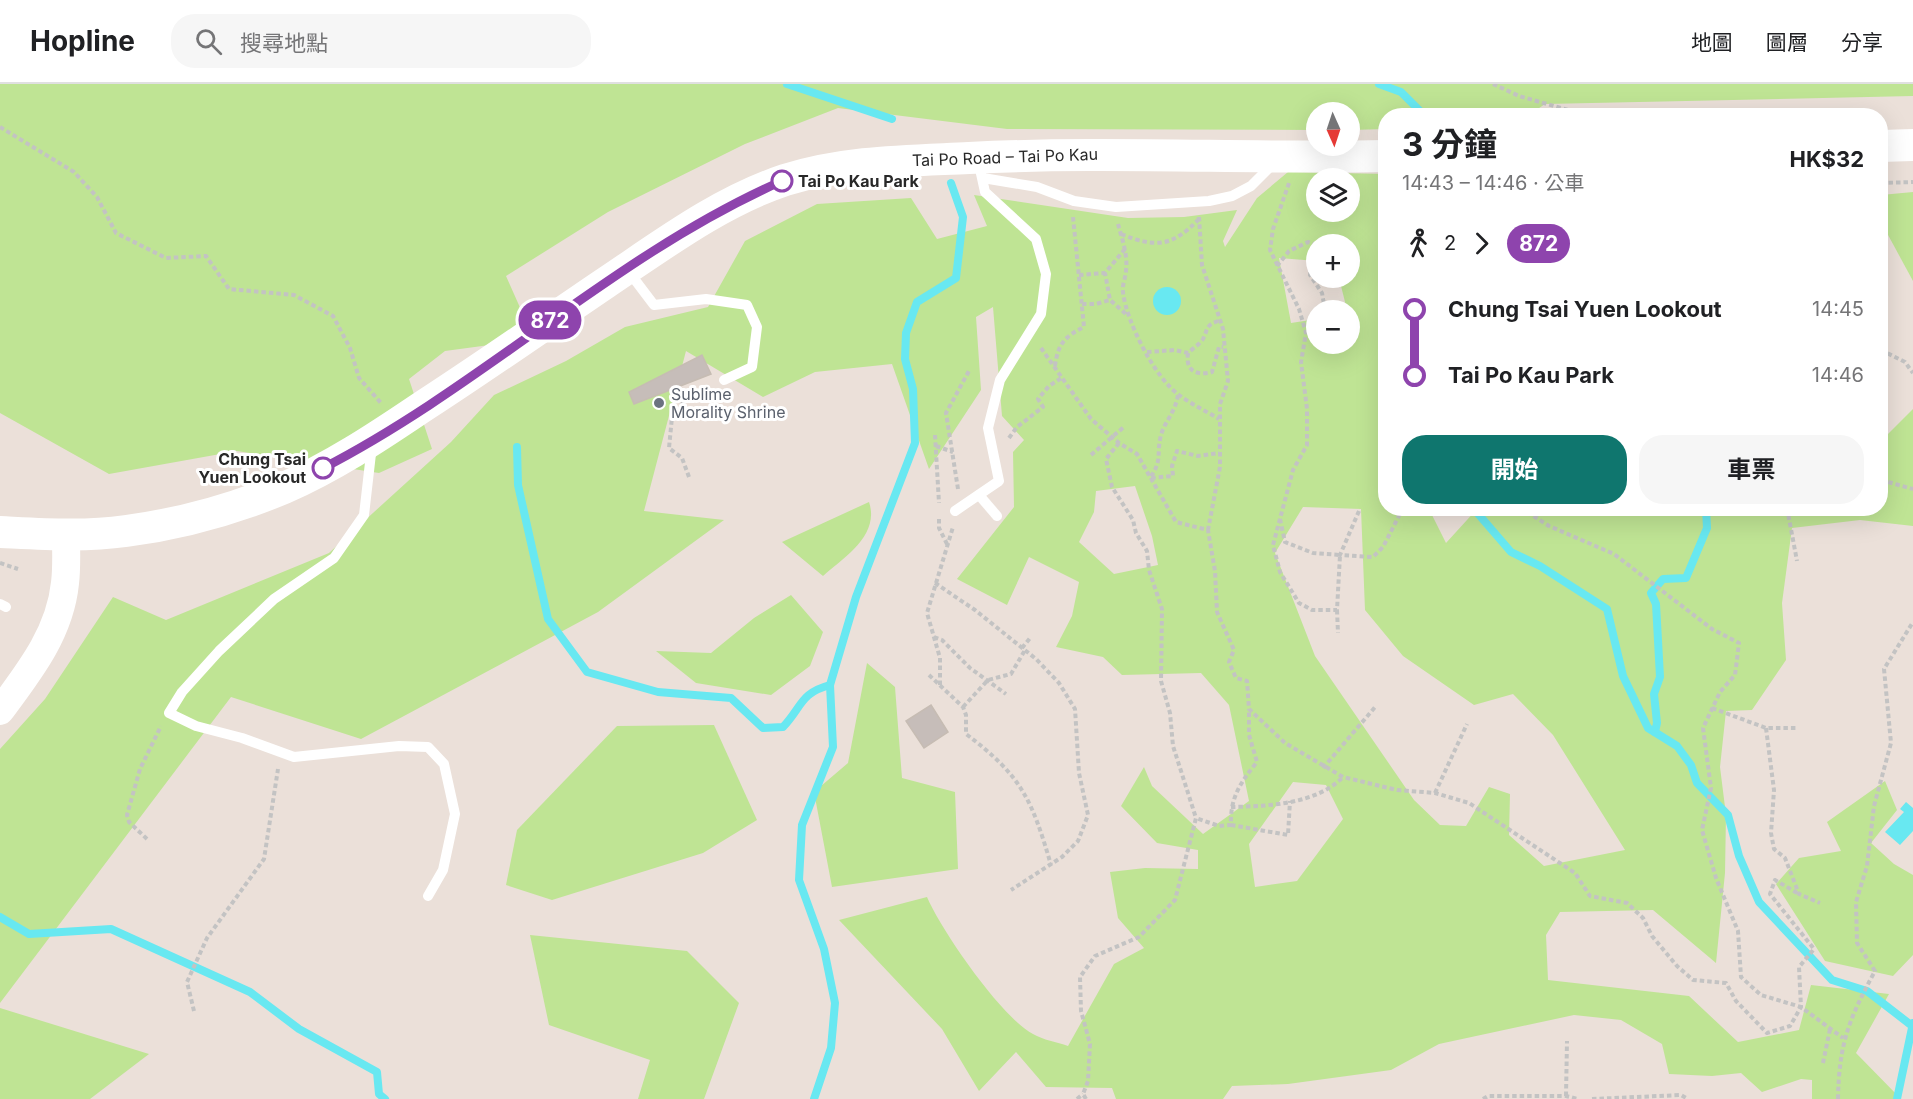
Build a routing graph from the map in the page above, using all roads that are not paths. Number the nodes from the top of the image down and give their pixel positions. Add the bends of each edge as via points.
1 (1913, 145) edge
2 (1888, 146) edge
3 (1378, 157) edge
4 (1285, 166) junction
5 (980, 168) junction
6 (627, 269) junction
7 (724, 380) road end
8 (373, 439) junction
9 (979, 495) junction
10 (958, 509) road end
11 (997, 516) dead end
12 (0, 532) edge
13 (66, 536) junction
14 (0, 711) edge
15 (428, 896) dead end

1 - 2 main road
3 - 4 main road, Tai Po Road – Tai Po Kau
4 - 5 main road, Tai Po Road – Tai Po Kau via 1138,153
4 - 5 lane via 1266,172 1232,196 1116,207 1074,201
5 - 6 main road, Tai Po Road – Tai Po Kau via 865,163 782,181 675,235
5 - 9 lane via 985,192 1036,238 1046,274 1041,314 1000,380 988,428 999,482
6 - 7 lane via 654,305 706,299 747,305 757,327 752,367
6 - 8 main road, Tai Po Road – Tai Po Kau
8 - 13 main road, Tai Po Road – Tai Po Kau via 283,488 232,507 124,532
8 - 15 lane via 364,515 334,558 266,606 219,651 169,713 196,726 294,757 399,746 428,747 444,764 455,814 443,870
9 - 10 lane
9 - 11 lane
12 - 13 main road, Tai Po Road – Tai Po Kau
13 - 14 street via 65,583 50,637

